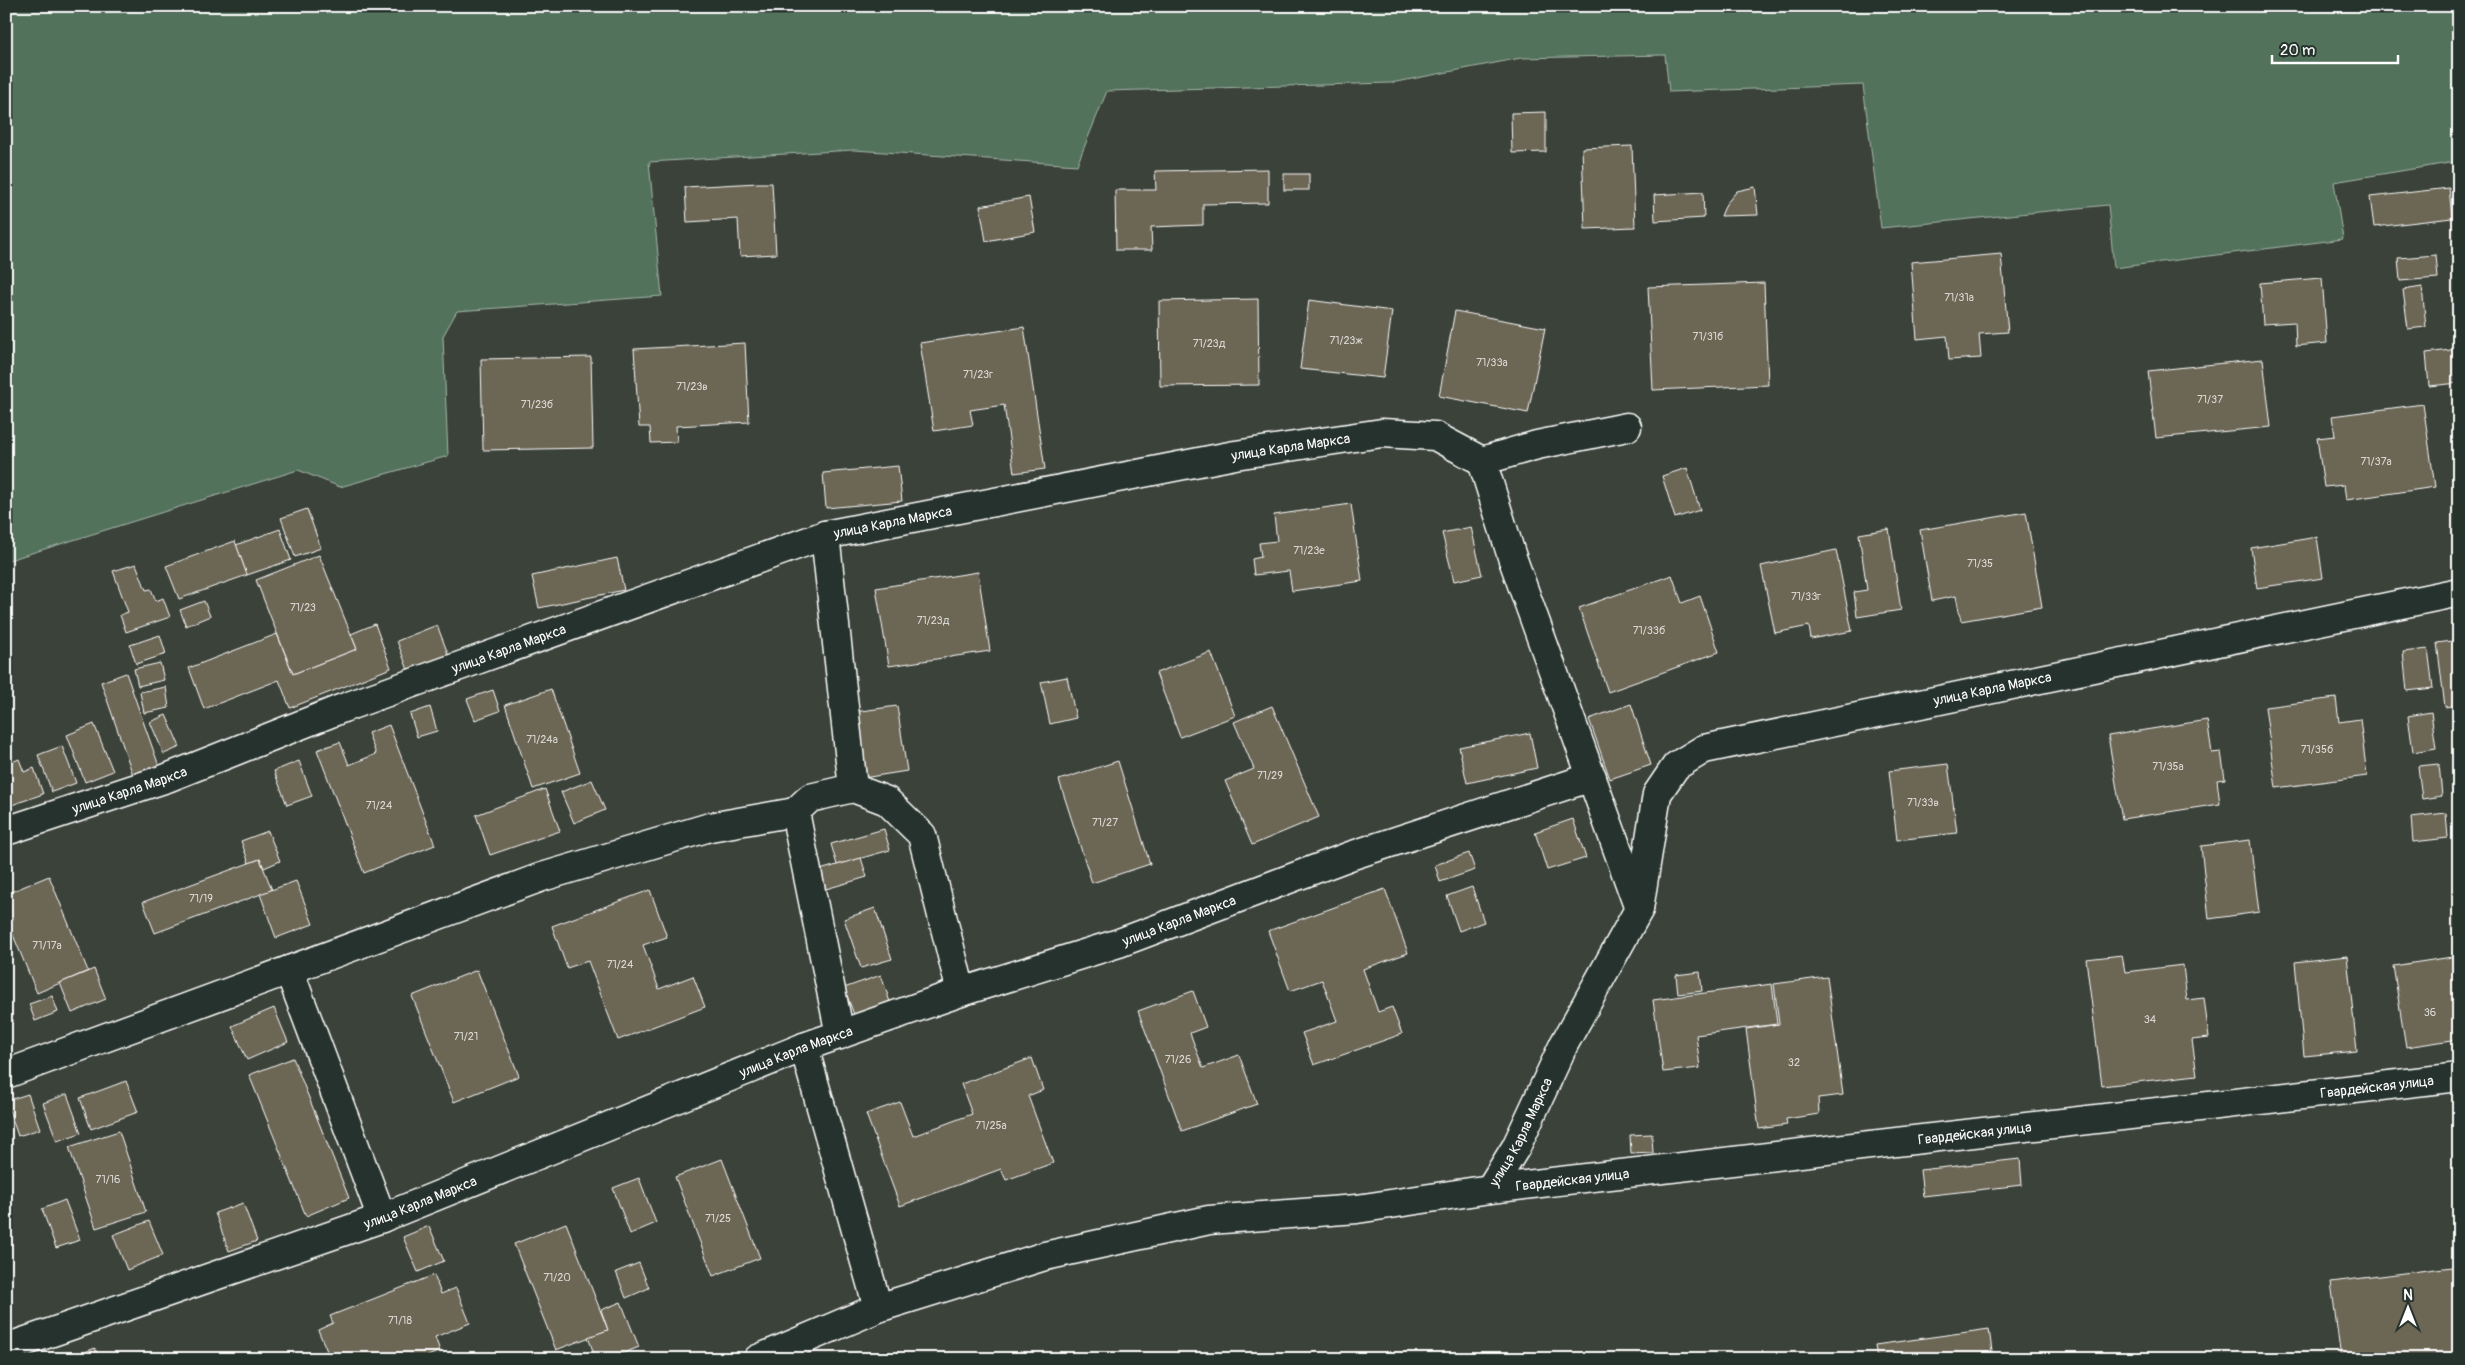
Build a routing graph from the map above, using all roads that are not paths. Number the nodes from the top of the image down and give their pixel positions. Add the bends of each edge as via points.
1 (1627, 427) dead end
2 (1482, 461) junction
3 (825, 535) junction
4 (2459, 592) edge
5 (1592, 777) junction
6 (853, 788) junction
7 (795, 812) junction
8 (6, 831) edge
9 (1639, 909) junction
10 (289, 970) junction
11 (961, 992) junction
12 (840, 1035) junction
13 (804, 1047) junction
14 (6, 1074) edge
15 (2459, 1077) edge
16 (1490, 1189) junction
17 (382, 1218) junction
18 (878, 1308) junction
19 (6, 1348) edge
20 (758, 1359) edge

1 - 2 street
2 - 3 street, улица Карла Маркса via 1434,436 1382,433 1235,455
2 - 5 street via 1512,557
3 - 6 street
3 - 8 street, улица Карла Маркса via 343,708 167,778
4 - 9 street, улица Карла Маркса via 1989,687 1704,749 1676,766 1658,794
5 - 9 street
5 - 11 street, улица Карла Маркса via 1350,856 1119,943
6 - 7 street via 810,798
6 - 11 street via 887,801 922,835
7 - 10 street via 710,827 542,878
7 - 12 street
9 - 16 street, улица Карла Маркса via 1564,1044 1516,1147
10 - 14 street
10 - 17 street
11 - 12 street, улица Карла Маркса
12 - 13 street, улица Карла Маркса
13 - 17 street, улица Карла Маркса
13 - 18 street
15 - 16 street, Гвардейская улица
16 - 18 street, улица Карла Маркса via 1357,1209 1209,1220 1045,1256
17 - 19 street, улица Карла Маркса
18 - 20 street, улица Карла Маркса

